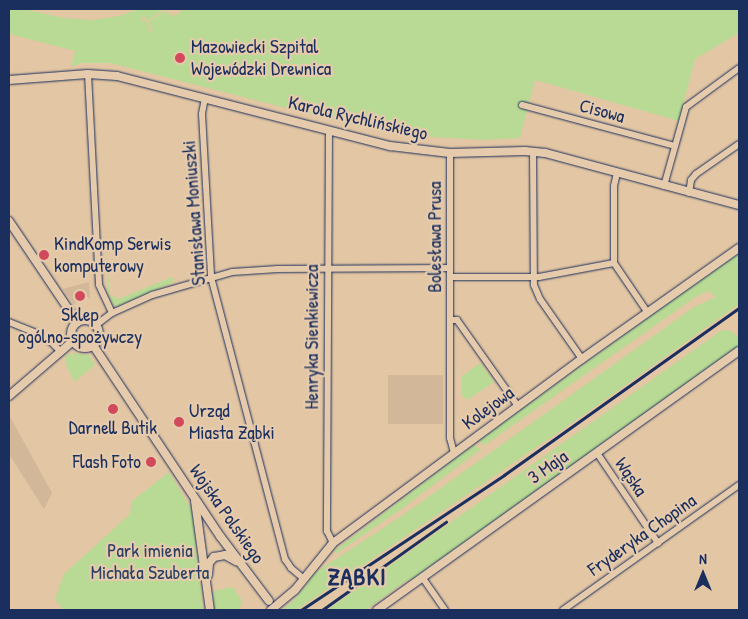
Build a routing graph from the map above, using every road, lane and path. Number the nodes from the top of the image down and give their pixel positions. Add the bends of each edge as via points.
1 (739, 68) edge
2 (88, 74) junction
3 (9, 80) edge
4 (205, 98) junction
5 (522, 105) dead end
6 (329, 130) junction
7 (739, 144) edge
8 (675, 146) junction
9 (533, 151) junction
10 (450, 153) junction
11 (617, 173) junction
12 (664, 186) junction
13 (689, 193) junction
14 (739, 205) edge
15 (9, 220) edge
16 (739, 248) edge
17 (614, 263) junction
18 (450, 268) junction
19 (327, 269) junction
20 (211, 277) junction
21 (450, 277) junction
22 (533, 277) junction
23 (648, 312) junction
24 (112, 313) junction
25 (450, 320) junction
26 (9, 322) edge
27 (77, 322) junction
28 (96, 325) junction
29 (73, 341) junction
30 (93, 345) junction
31 (60, 351) junction
32 (739, 351) edge
33 (582, 359) junction
34 (9, 396) edge
35 (518, 406) junction
36 (454, 453) junction
37 (597, 453) junction
38 (739, 485) edge
39 (194, 496) junction
40 (332, 543) junction
41 (658, 543) junction
42 (238, 562) junction
43 (422, 577) junction
44 (304, 579) junction
45 (207, 584) junction
46 (269, 601) dead end
47 (210, 610) edge
48 (271, 610) edge
49 (377, 610) edge
50 (445, 610) edge
51 (563, 610) edge

1 - 8 street via 686,107
2 - 3 street, Karola Rychlińskiego
2 - 4 street, Karola Rychlińskiego via 117,76
2 - 24 street via 99,285
4 - 6 street, Karola Rychlińskiego
4 - 20 street, Stanisława Moniuszki via 202,114
5 - 8 street, Cisowa
6 - 10 street, Karola Rychlińskiego via 390,146
6 - 19 street, Henryka Sienkiewicza
7 - 13 street via 696,174
8 - 12 street
9 - 10 street, Karola Rychlińskiego
9 - 11 street, Karola Rychlińskiego
9 - 22 street
10 - 18 street, Bolesława Prusa
11 - 12 street, Karola Rychlińskiego
11 - 17 street via 614,186
12 - 13 street, Karola Rychlińskiego
13 - 14 street, Karola Rychlińskiego
15 - 27 street
16 - 23 street, Kolejowa
17 - 22 street
17 - 23 street
18 - 19 street
18 - 21 street, Bolesława Prusa
19 - 20 street via 250,270
19 - 40 street, Henryka Sienkiewicza via 328,531
20 - 24 street via 152,295
20 - 44 street, Stanisława Moniuszki via 285,559 290,568
21 - 22 street
21 - 25 street, Bolesława Prusa
22 - 33 street via 540,299
23 - 33 street, Kolejowa
24 - 28 street
25 - 35 street, Bolesława Prusa via 457,320
25 - 36 street, Bolesława Prusa via 450,438
26 - 31 street via 38,334
27 - 28 street via 89,320
27 - 29 street via 71,330
28 - 30 street via 98,337
29 - 30 street via 81,347
29 - 31 street
30 - 39 street, Wojska Polskiego
31 - 34 street
32 - 37 street, 3 Maja
33 - 35 street, Kolejowa
35 - 36 street, Kolejowa
36 - 40 street, Kolejowa
37 - 41 street, Wąska
37 - 43 street, 3 Maja
38 - 41 street, Fryderyka Chopina
39 - 42 street, Wojska Polskiego
39 - 45 street
40 - 44 street, Kolejowa
41 - 51 street, Fryderyka Chopina
42 - 45 street via 225,555 214,557 208,567
42 - 46 street, Wojska Polskiego
43 - 49 street, 3 Maja
43 - 50 street
44 - 48 street, Kolejowa via 296,590
45 - 47 street

